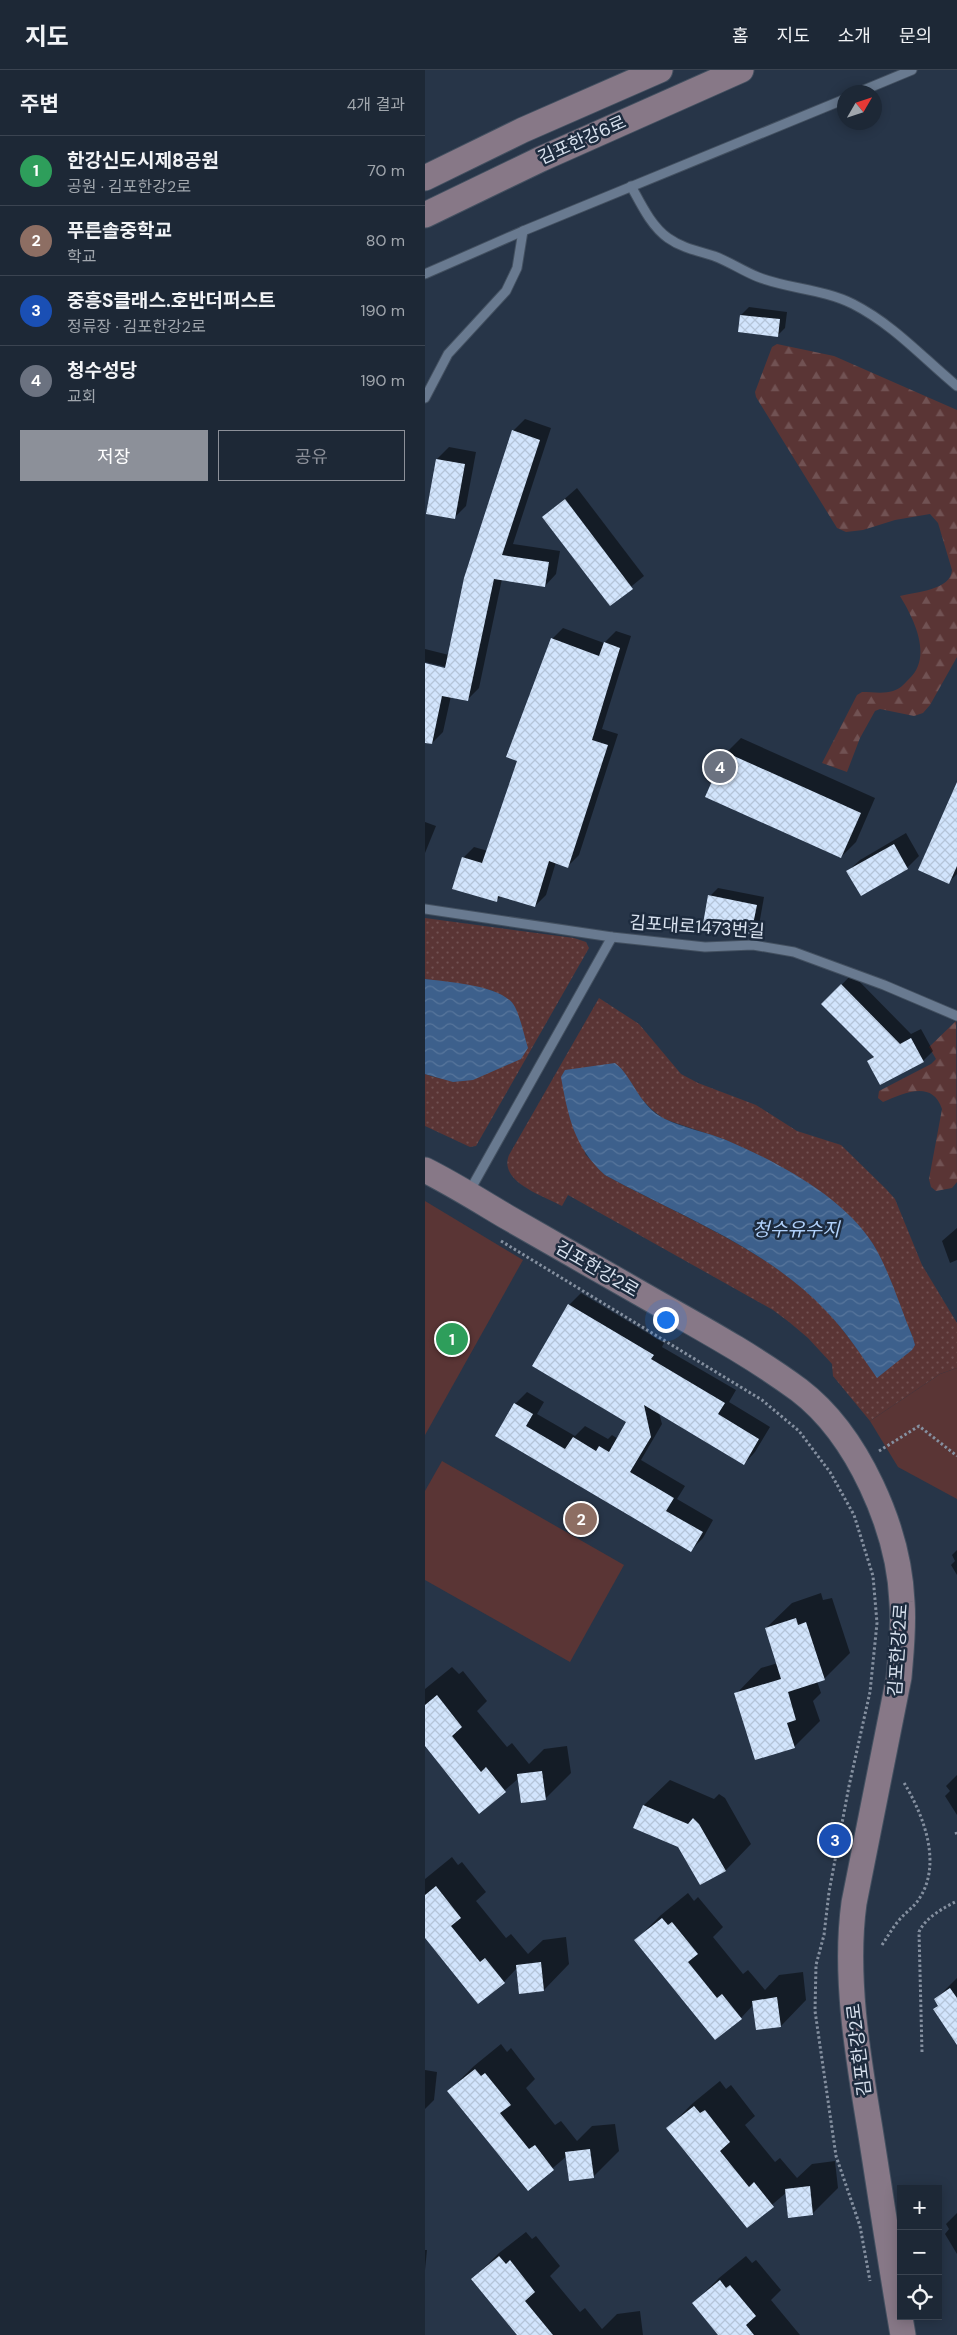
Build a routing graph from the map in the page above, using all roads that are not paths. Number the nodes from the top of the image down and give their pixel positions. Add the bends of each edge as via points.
1 (660, 70) edge
2 (741, 70) edge
3 (912, 70) edge
4 (876, 85) edge
5 (837, 102) edge
6 (425, 178) edge
7 (631, 186) junction
8 (425, 215) edge
9 (523, 231) junction
10 (425, 274) edge
11 (957, 386) edge
12 (425, 398) edge
13 (425, 909) edge
14 (612, 937) junction
15 (957, 1016) edge
16 (425, 1170) edge
17 (468, 1194) junction
18 (903, 2335) edge

1 - 6 street, 김포한강6로 via 523,130
2 - 8 street, 김포한강6로 via 541,159
3 - 4 lane
5 - 7 lane
7 - 9 lane
7 - 11 lane via 652,222 667,238 686,248 732,262 758,277 819,291 853,304 914,346
9 - 10 lane
9 - 12 lane via 517,268 507,291 449,354
13 - 14 lane, 김포대로1473번길
14 - 15 lane, 김포대로1473번길 via 705,947 753,945 794,952 885,985
14 - 17 lane
16 - 17 street, 김포한강2로
17 - 18 street, 김포한강2로 via 742,1353 799,1390 839,1433 867,1476 880,1505 897,1567 902,1601 902,1642 899,1677 854,1903 851,1968 861,2075

